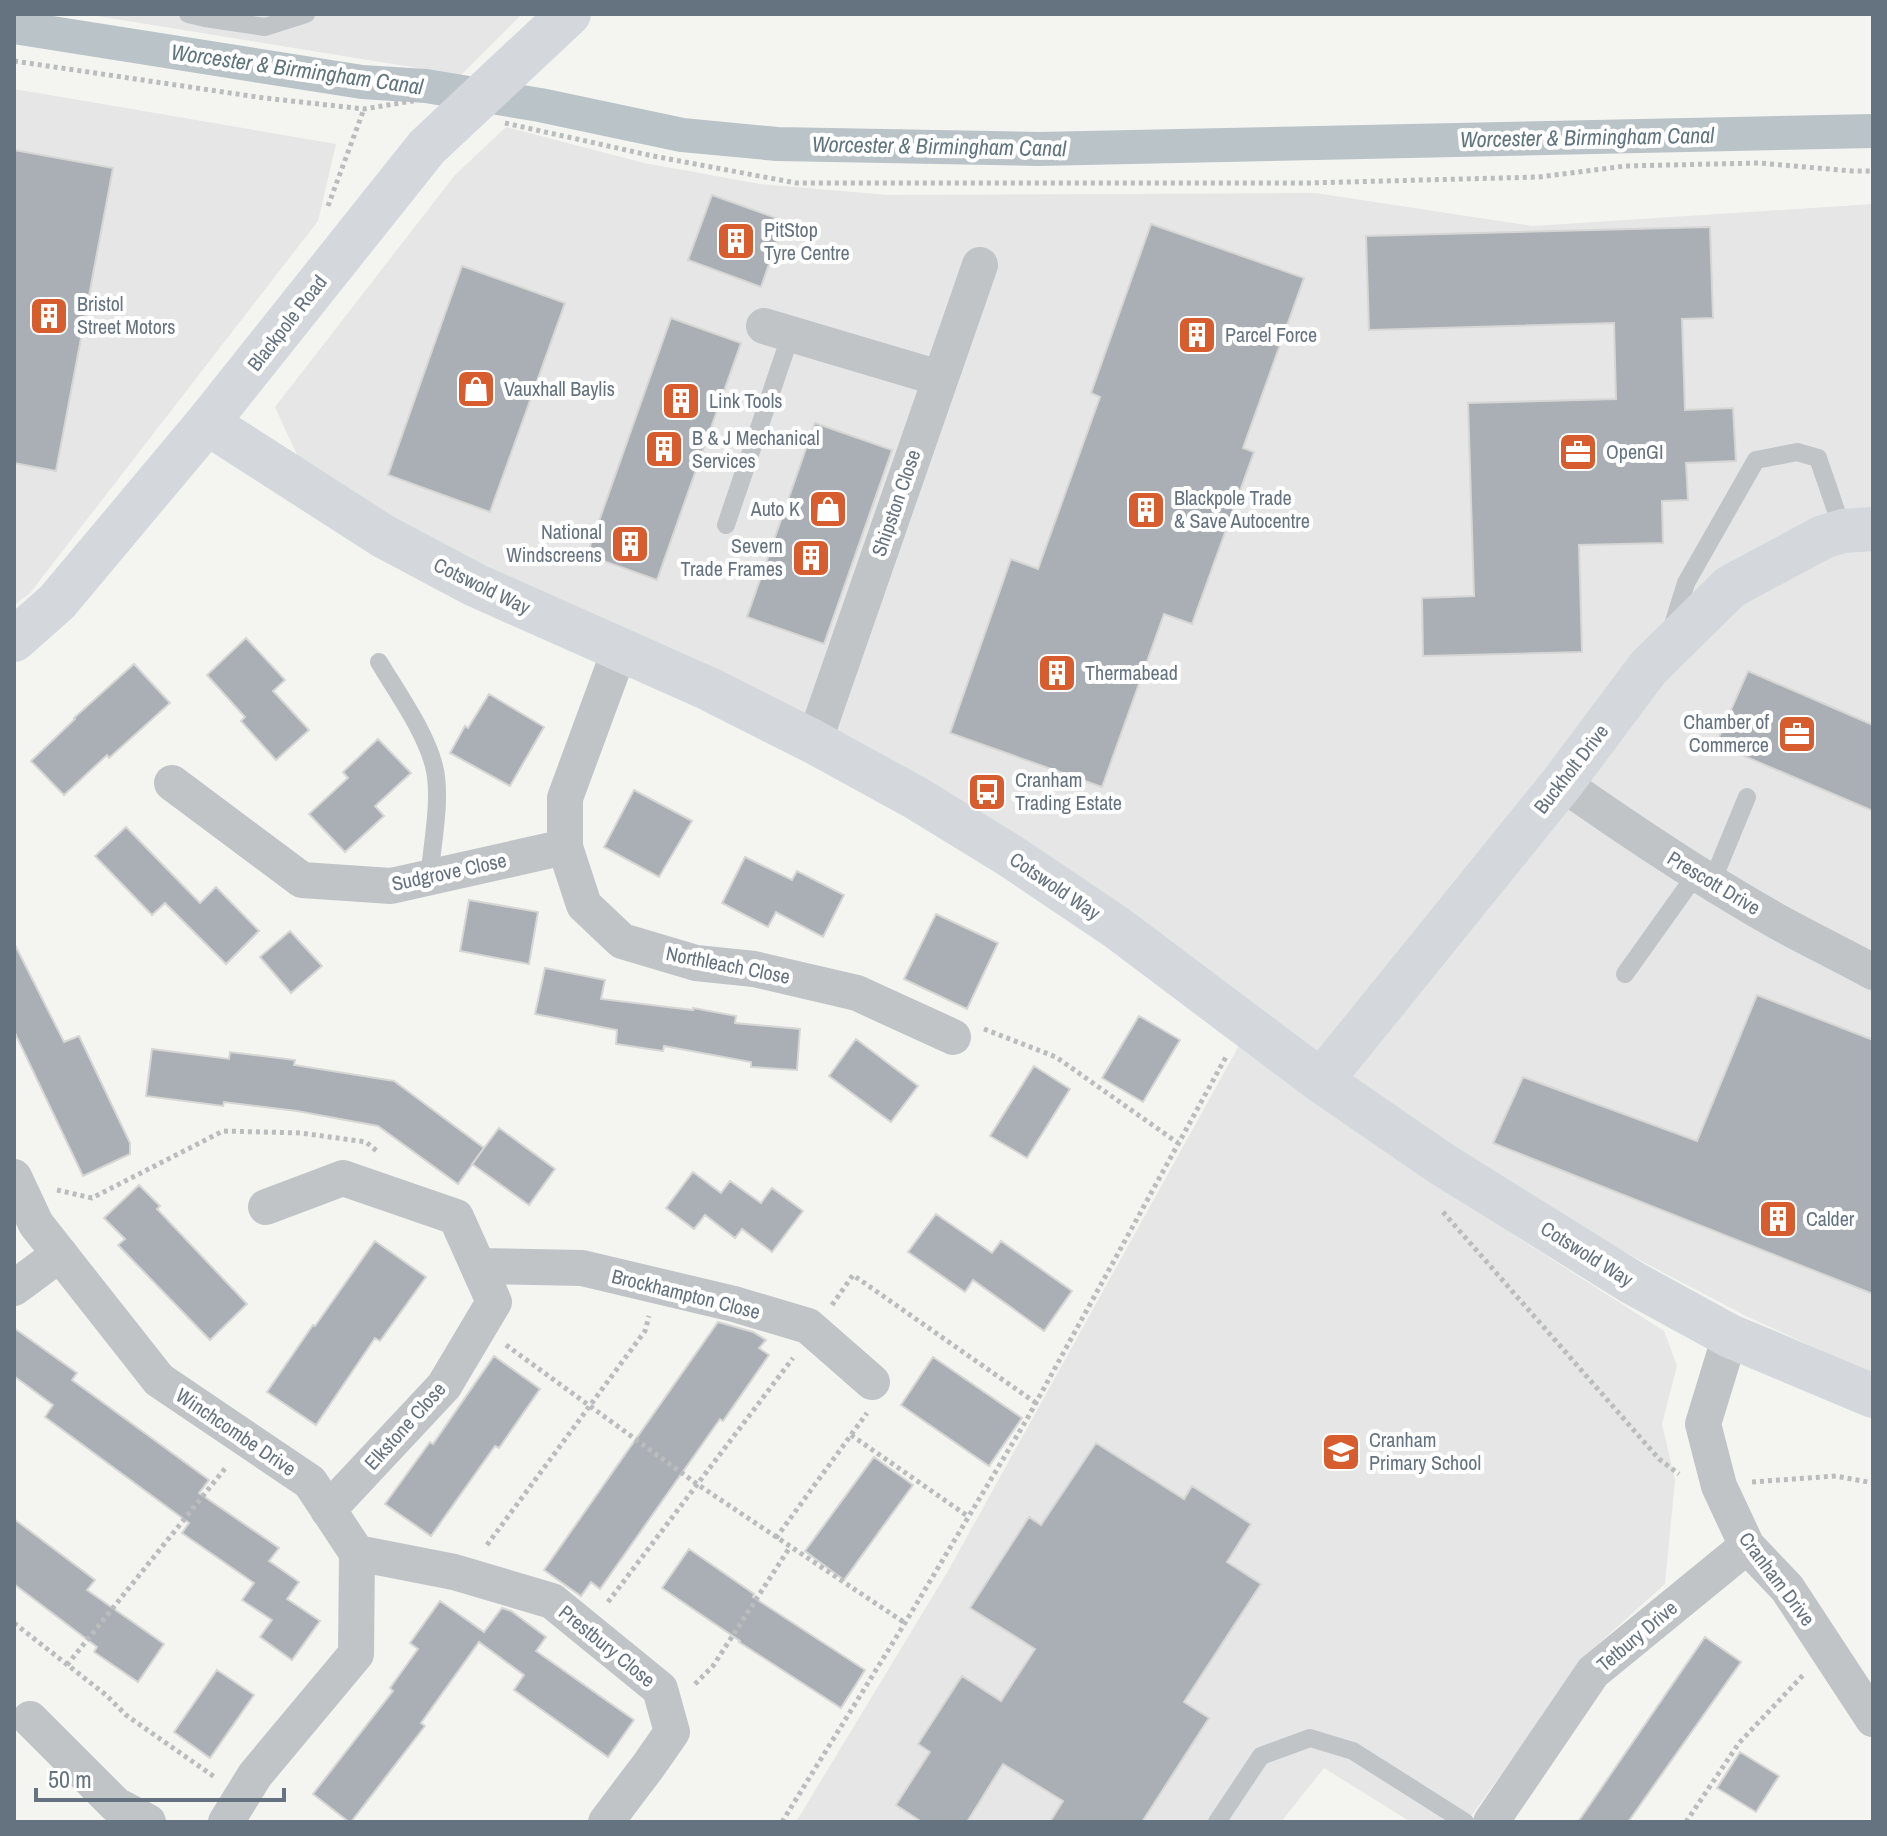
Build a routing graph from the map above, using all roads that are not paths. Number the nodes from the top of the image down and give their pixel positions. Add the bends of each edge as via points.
1 (188, 14) edge
2 (306, 14) edge
3 (566, 17) edge
4 (980, 265) dead end
5 (778, 330) joint
6 (939, 378) junction
7 (207, 423) junction
8 (726, 525) dead end
9 (1858, 530) edge
10 (14, 640) edge
11 (620, 649) junction
12 (1664, 652) junction
13 (379, 662) dead end
14 (814, 742) junction
15 (172, 783) dead end
16 (1562, 783) junction
17 (1747, 797) dead end
18 (565, 847) junction
19 (1705, 877) junction
20 (429, 878) junction
21 (1873, 972) edge
22 (1625, 974) dead end
23 (953, 1037) road end
24 (1321, 1081) junction
25 (14, 1178) edge
26 (266, 1207) dead end
27 (60, 1254) junction
28 (478, 1266) junction
29 (14, 1288) edge
30 (1730, 1336) junction
31 (872, 1382) road end
32 (1873, 1396) edge
33 (328, 1510) junction
34 (1747, 1546) junction
35 (357, 1553) junction
36 (30, 1719) dead end
37 (1873, 1719) edge
38 (234, 1809) edge
39 (148, 1822) edge
40 (606, 1822) edge
41 (1217, 1822) edge
42 (1465, 1822) edge
43 (1491, 1822) edge

1 - 2 lane via 265,27
3 - 7 main road, Blackpole Road via 427,147
4 - 6 street, Shipston Close
5 - 6 street
5 - 8 lane
6 - 14 street, Shipston Close
7 - 10 main road, Blackpole Road via 57,602
7 - 11 main road, Cotswold Way via 383,536 475,585
9 - 12 main road, Buckholt Drive via 1823,537 1730,587
9 - 12 lane via 1818,458 1797,452 1756,460 1686,583
11 - 14 main road, Cotswold Way
11 - 18 street, Northleach Close via 565,798
12 - 16 main road, Buckholt Drive
13 - 20 lane via 435,767
14 - 24 main road, Cotswold Way via 1009,855 1116,927
15 - 20 street, Sudgrove Close via 302,880 391,886
16 - 19 street, Prescott Drive
16 - 24 main road, Buckholt Drive
17 - 19 lane
18 - 20 street, Sudgrove Close
18 - 23 street, Northleach Close via 584,905 622,941 696,963 754,969 857,993
19 - 21 street, Prescott Drive
19 - 22 lane
24 - 30 main road, Cotswold Way via 1595,1260
25 - 27 street, Winchcombe Drive via 36,1224
26 - 28 street, Elkstone Close via 343,1178 456,1217
27 - 29 street
27 - 33 street, Winchcombe Drive via 159,1380 310,1482
28 - 31 street, Brockhampton Close via 582,1268 734,1304 808,1326
28 - 33 street, Elkstone Close via 494,1302 444,1386
30 - 32 main road, Cotswold Way
30 - 34 street, Cranham Drive via 1703,1424 1719,1486
33 - 35 street, Winchcombe Drive
34 - 37 street, Cranham Drive via 1787,1588
34 - 43 street, Tetbury Drive via 1593,1672
35 - 38 street via 356,1654 255,1775
35 - 40 street, Prestbury Close via 464,1575 552,1601 660,1689 672,1732
36 - 39 street via 116,1805
41 - 42 lane via 1261,1756 1310,1738 1353,1751

